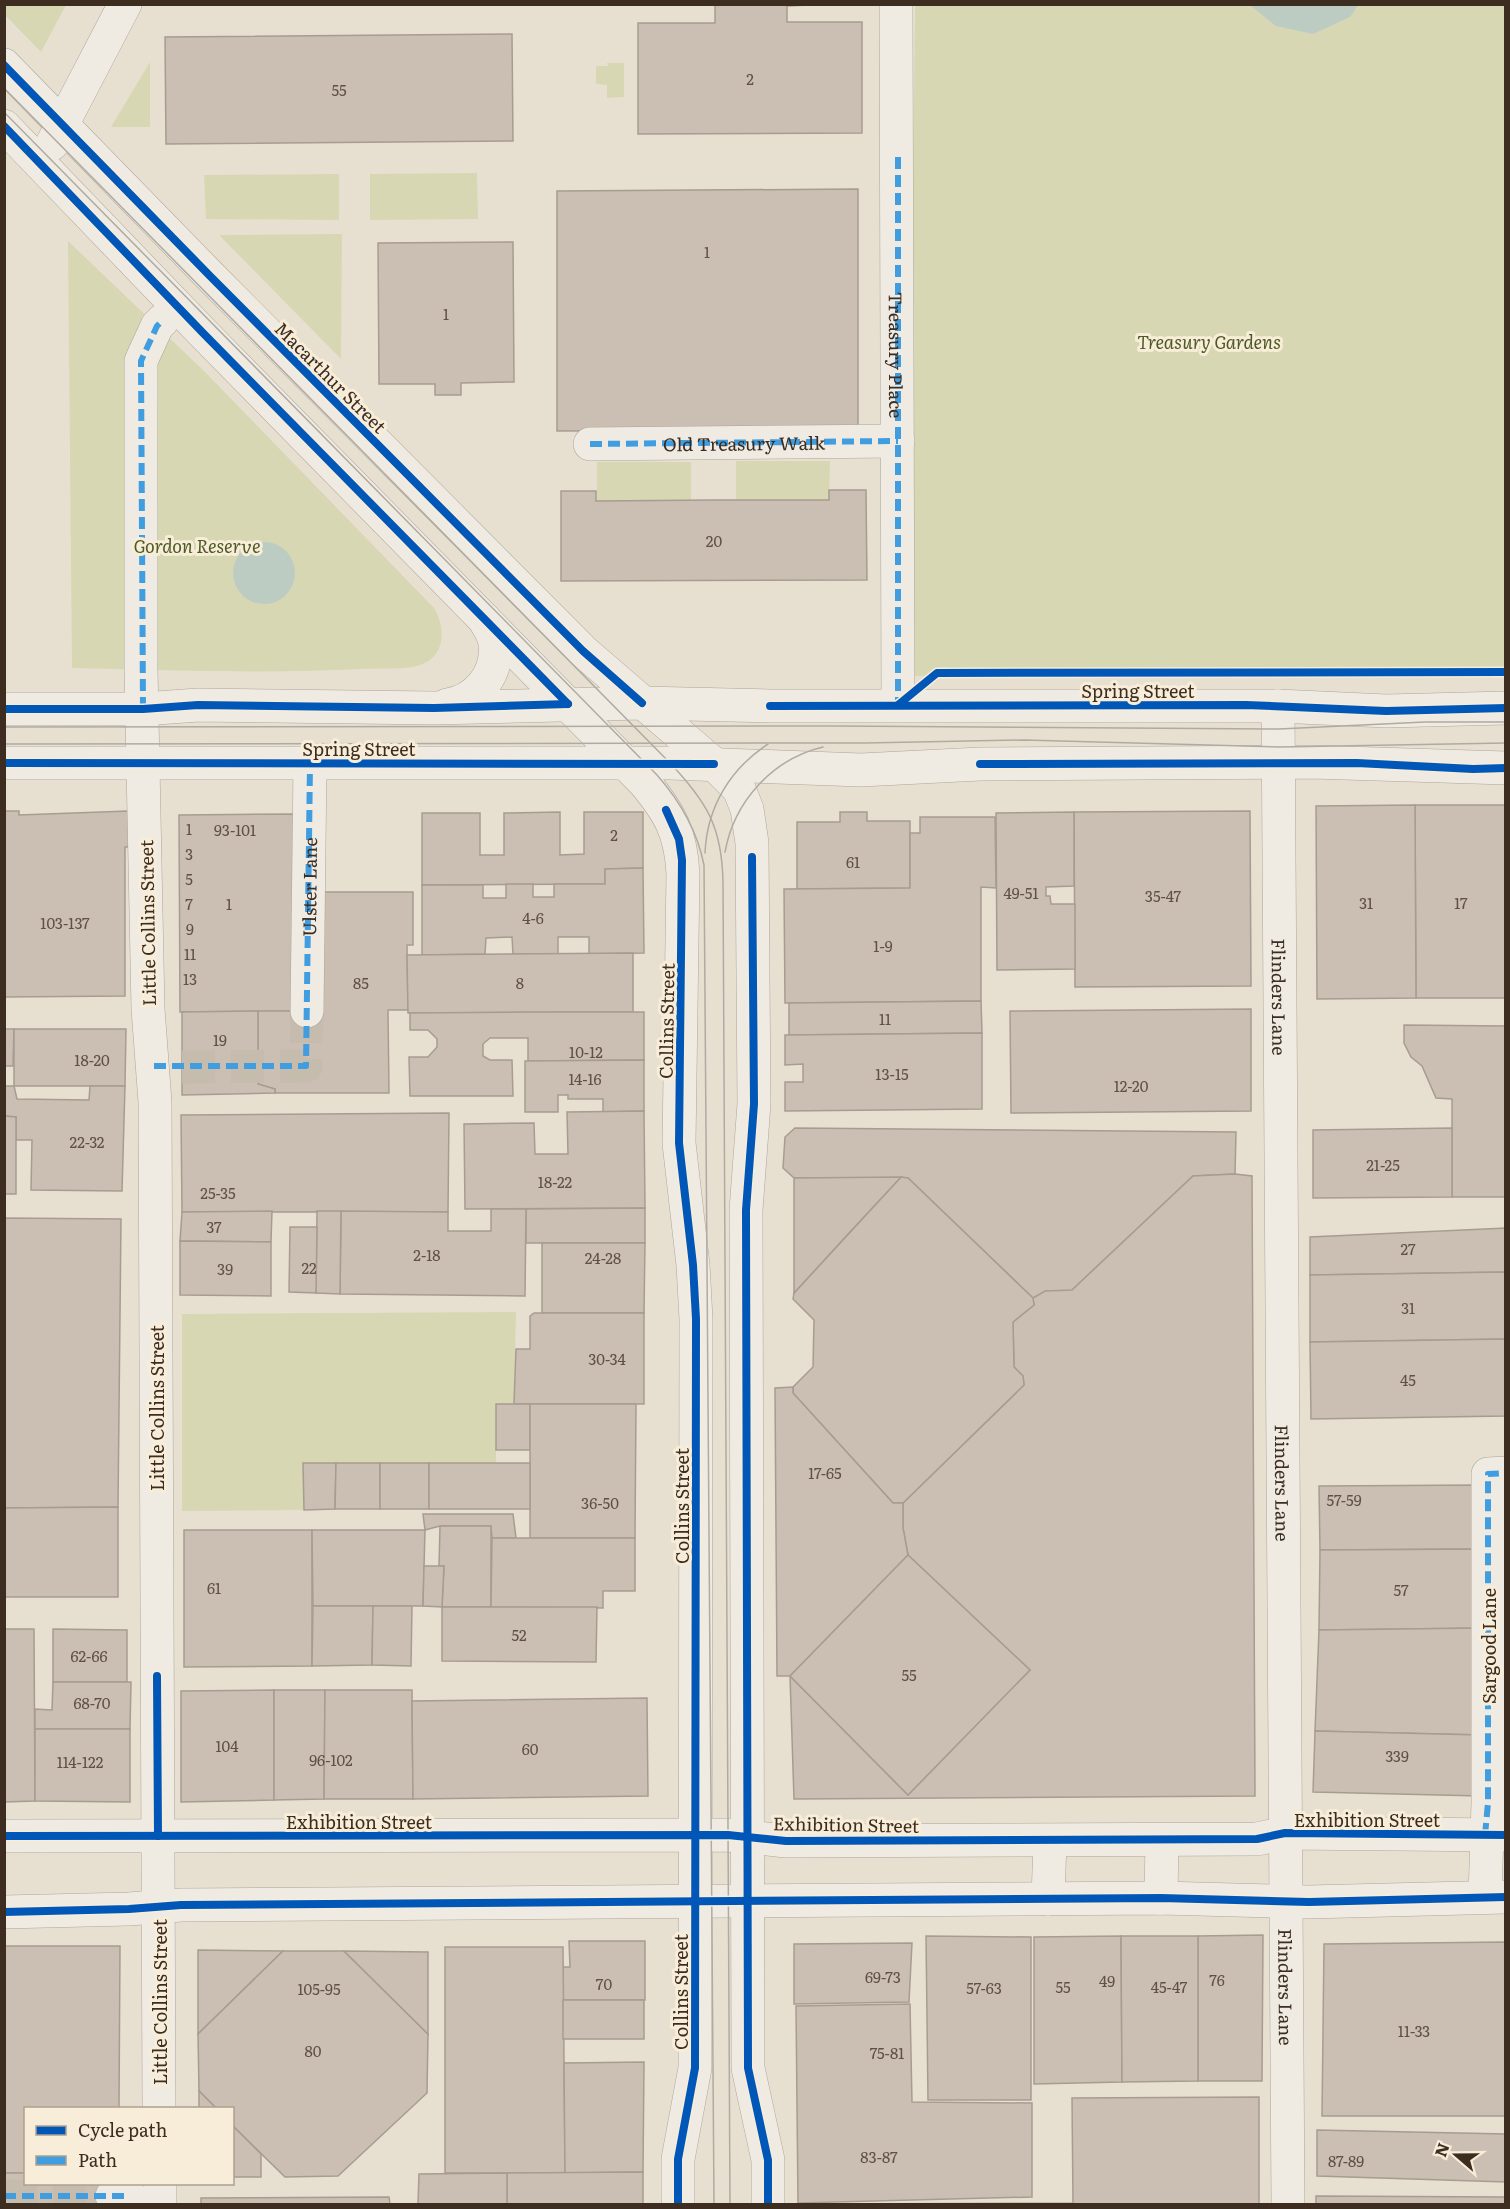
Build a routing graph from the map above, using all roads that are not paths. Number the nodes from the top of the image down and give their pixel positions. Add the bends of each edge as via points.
1 (125, 4) edge
2 (896, 4) edge
3 (9, 80) edge
4 (4, 126) edge
5 (62, 126) junction
6 (40, 164) junction
7 (163, 320) dead end
8 (898, 441) junction
9 (590, 444) dead end
10 (484, 618) junction
11 (642, 703) junction
12 (568, 705) junction
13 (898, 705) junction
14 (1278, 706) junction
15 (434, 708) junction
16 (1506, 708) edge
17 (4, 709) edge
18 (142, 709) junction
19 (4, 763) edge
20 (144, 763) junction
21 (626, 763) junction
22 (1279, 763) junction
23 (310, 764) junction
24 (714, 764) junction
25 (786, 767) junction
26 (1506, 768) edge
27 (752, 857) junction
28 (307, 1011) tunnel mouth
29 (1506, 1473) edge
30 (1286, 1833) junction
31 (695, 1835) junction
32 (748, 1835) junction
33 (1495, 1835) edge
34 (4, 1836) edge
35 (158, 1836) junction
36 (1162, 1840) junction
37 (1050, 1841) junction
38 (1495, 1897) edge
39 (1161, 1898) junction
40 (1048, 1899) junction
41 (748, 1901) junction
42 (1286, 1901) junction
43 (695, 1902) junction
44 (158, 1907) junction
45 (4, 1912) edge
46 (159, 2107) edge
47 (158, 2185) edge
48 (134, 2199) tunnel mouth
49 (678, 2205) edge
50 (768, 2205) edge
51 (1288, 2205) edge

1 - 5 street
2 - 8 street, Treasury Place
3 - 5 street, Macarthur Street
4 - 6 street
5 - 6 street
5 - 11 street, Macarthur Street via 583,651
6 - 10 street
7 - 18 street, Little Collins Street via 141,361
8 - 9 street, Old Treasury Walk
8 - 13 street, Treasury Place
10 - 12 street
10 - 15 street via 495,645 487,680 471,697
11 - 12 street, Spring Street
11 - 13 street, Spring Street
11 - 24 street
12 - 15 street, Spring Street
12 - 21 street, Collins Street
13 - 14 street, Spring Street
14 - 16 street, Spring Street via 1386,711
14 - 22 street, Flinders Lane
15 - 18 street, Spring Street via 198,705
17 - 18 street, Spring Street
18 - 20 street, Little Collins Street
19 - 20 street, Spring Street
20 - 23 street, Spring Street
20 - 35 street, Little Collins Street via 148,1009 168,1066
21 - 23 street, Spring Street
21 - 24 street, Spring Street
21 - 31 street, Collins Street via 666,810 682,854 679,1143 696,1319
22 - 25 street, Spring Street via 980,764 861,770
22 - 26 street, Spring Street
22 - 30 street, Flinders Lane
23 - 28 street, Ulster Lane
24 - 25 street, Spring Street
24 - 27 street via 743,796
25 - 27 street via 770,771 757,785
27 - 32 street via 754,1104 746,1210
29 - 33 street, Sargood Lane via 1488,1474 1488,1803
30 - 33 street, Exhibition Street
30 - 36 street, Exhibition Street via 1257,1839
30 - 42 street, Flinders Lane
31 - 32 street, Exhibition Street
31 - 35 street, Exhibition Street
31 - 43 street, Collins Street
32 - 37 street, Exhibition Street via 786,1840
32 - 41 street
33 - 38 street
34 - 35 street, Exhibition Street
35 - 44 street, Little Collins Street
36 - 37 street, Exhibition Street
36 - 39 street
37 - 40 street
38 - 42 street
39 - 40 street
39 - 42 street
40 - 41 street
41 - 43 street
41 - 50 street via 748,2068 768,2160
42 - 51 street, Flinders Lane
43 - 44 street
43 - 49 street, Collins Street via 695,2068 678,2159
44 - 45 street
44 - 46 street, Little Collins Street
47 - 48 street

